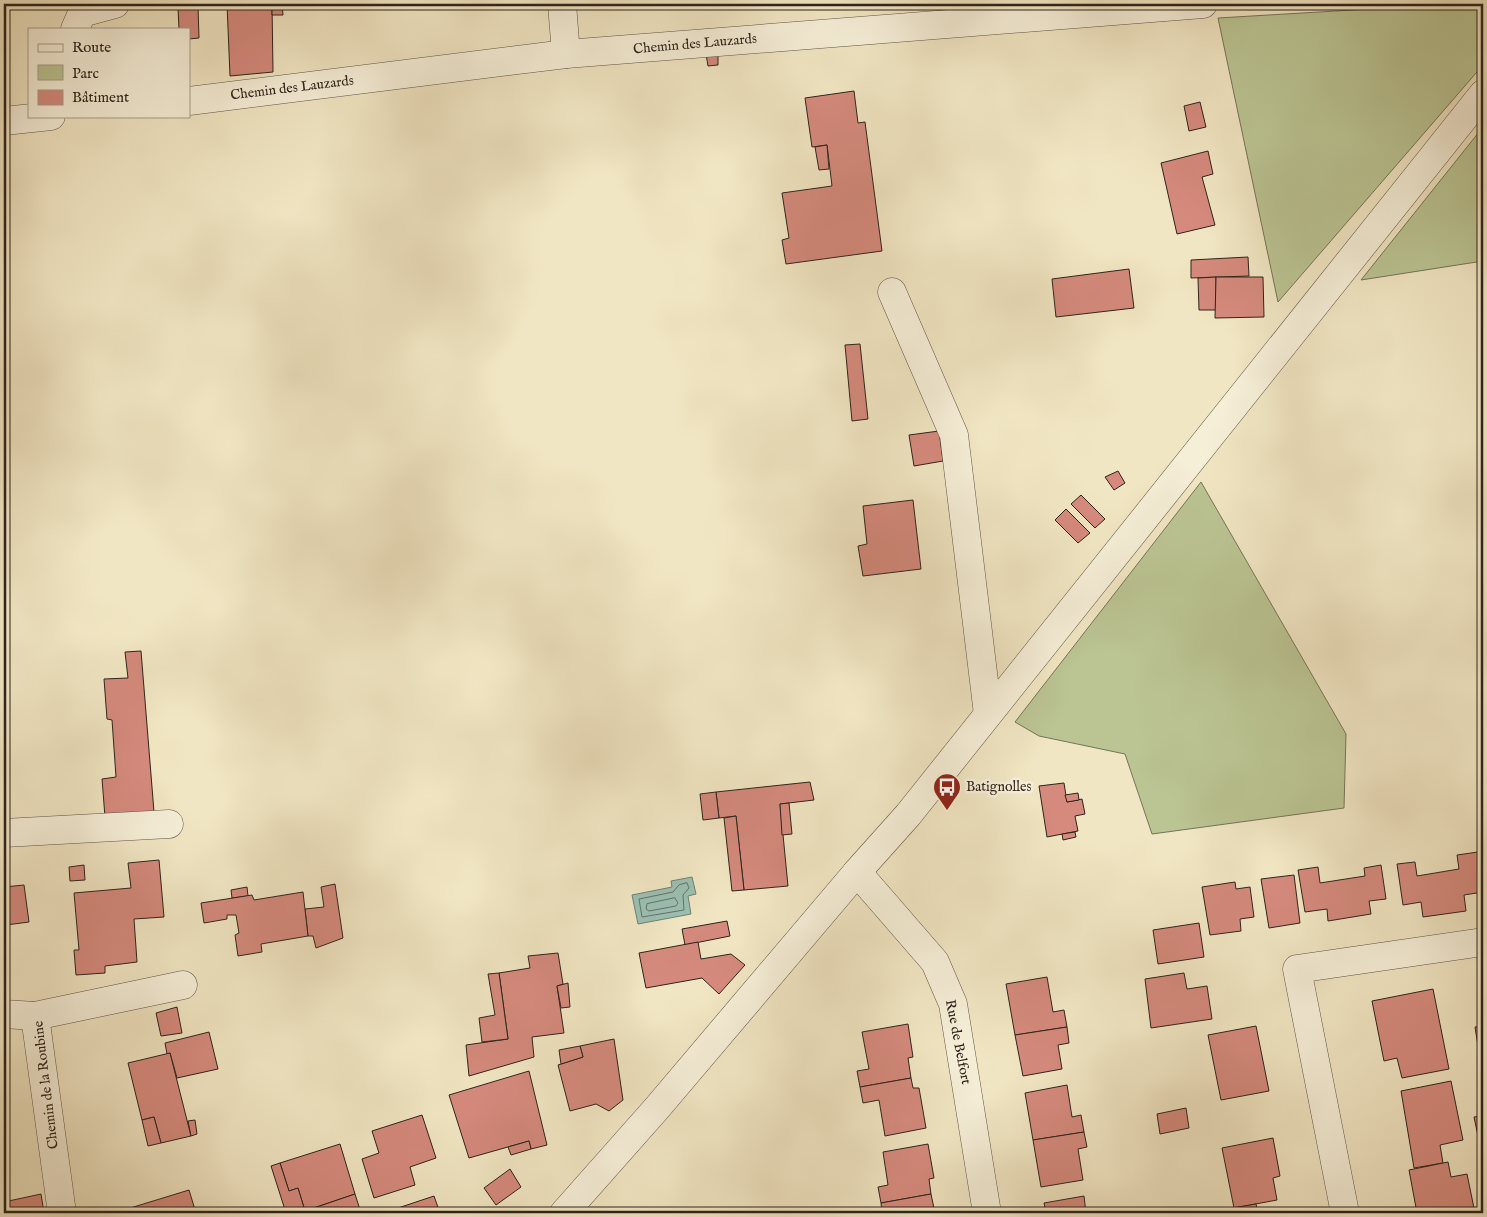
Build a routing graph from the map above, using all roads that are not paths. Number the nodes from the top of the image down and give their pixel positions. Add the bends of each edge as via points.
1 (115, 4) edge
2 (562, 4) edge
3 (1202, 4) edge
4 (75, 28) edge
5 (566, 54) junction
6 (1483, 94) edge
7 (190, 101) edge
8 (30, 118) edge
9 (4, 121) edge
10 (892, 292) dead end
11 (988, 714) junction
12 (169, 824) dead end
13 (4, 833) edge
14 (857, 872) junction
15 (1483, 942) edge
16 (183, 985) dead end
17 (4, 1014) edge
18 (36, 1016) junction
19 (568, 1212) edge
20 (62, 1213) edge
21 (986, 1213) edge
22 (1345, 1213) edge

1 - 4 street via 82,13
2 - 5 street
3 - 5 street, Chemin des Lauzards
5 - 7 street, Chemin des Lauzards
6 - 11 street
8 - 9 street
10 - 11 street via 954,435
11 - 14 street via 908,815
12 - 13 street
14 - 19 street
14 - 21 street, Rue de Belfort via 935,962 953,1004
15 - 22 street via 1297,969
16 - 18 street, Chemin de la Roubine
17 - 18 street
18 - 20 street, Chemin de la Roubine

